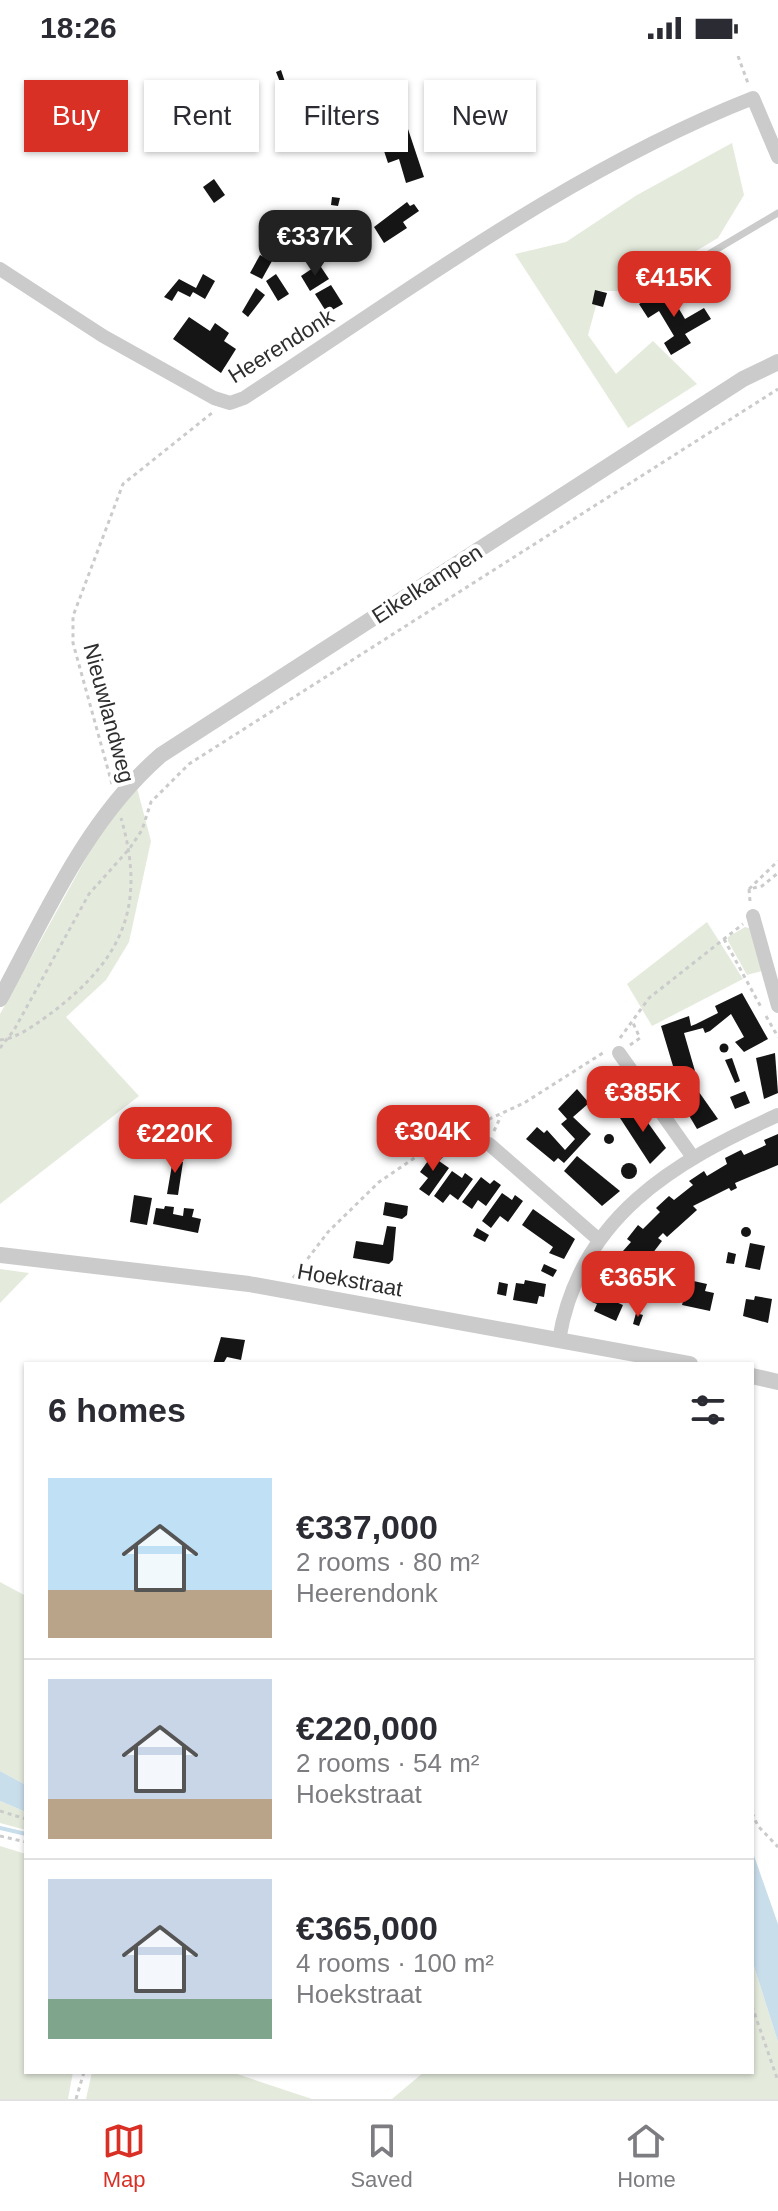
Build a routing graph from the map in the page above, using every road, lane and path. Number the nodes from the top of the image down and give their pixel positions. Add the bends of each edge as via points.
1 (738, 56) edge
2 (753, 98) junction
3 (778, 157) edge
4 (778, 213) edge
5 (0, 269) edge
6 (643, 293) dead end
7 (778, 362) edge
8 (778, 389) edge
9 (220, 401) junction
10 (116, 801) junction
11 (130, 848) junction
12 (778, 861) edge
13 (778, 873) edge
14 (749, 889) junction
15 (753, 916) junction
16 (724, 939) junction
17 (0, 999) edge
18 (778, 1006) edge
19 (778, 1037) edge
20 (7, 1039) junction
21 (0, 1040) edge
22 (616, 1047) junction
23 (0, 1048) edge
24 (778, 1115) edge
25 (489, 1144) dead end
26 (692, 1156) junction
27 (599, 1240) junction
28 (0, 1255) edge
29 (284, 1291) junction
30 (559, 1340) junction
31 (679, 1362) edge
32 (754, 1376) edge
33 (778, 1382) edge
34 (0, 1811) edge
35 (754, 1817) edge
36 (24, 1818) edge
37 (0, 1836) edge
38 (24, 1842) edge
39 (778, 1847) edge
40 (754, 2012) edge
41 (83, 2074) edge
42 (778, 2081) edge
43 (76, 2099) edge

1 - 2 path
2 - 3 street
2 - 9 street, Heerendonk via 651,140 244,398
4 - 6 lane
5 - 9 street, Heerendonk via 103,336
7 - 10 street, Eikelkampen via 676,421 175,745
8 - 11 path, Eikelkampen via 189,764 151,802
9 - 10 path, Nieuwlandweg via 213,413 123,484 73,616 73,643
10 - 11 path, Eikelkampen
10 - 17 street, Eikelkampen via 84,846
11 - 20 path, Eikelkampen via 89,894
11 - 20 path, Eikelkampen via 129,909 109,958 66,1001
12 - 14 path
13 - 14 path
14 - 15 path
15 - 16 path
15 - 18 street
16 - 19 path
16 - 22 path via 649,998
20 - 21 path, Eikelkampen
20 - 23 path, Eikelkampen
22 - 26 street
22 - 29 path via 524,1103 435,1144 379,1182 328,1232
24 - 26 street
25 - 27 street
26 - 27 street
27 - 30 street via 569,1293
28 - 29 street, Hoekstraat via 168,1272
29 - 30 street, Hoekstraat
30 - 31 street, Hoekstraat
32 - 33 street
34 - 36 path
35 - 39 path
37 - 38 path
40 - 42 path
41 - 43 path

